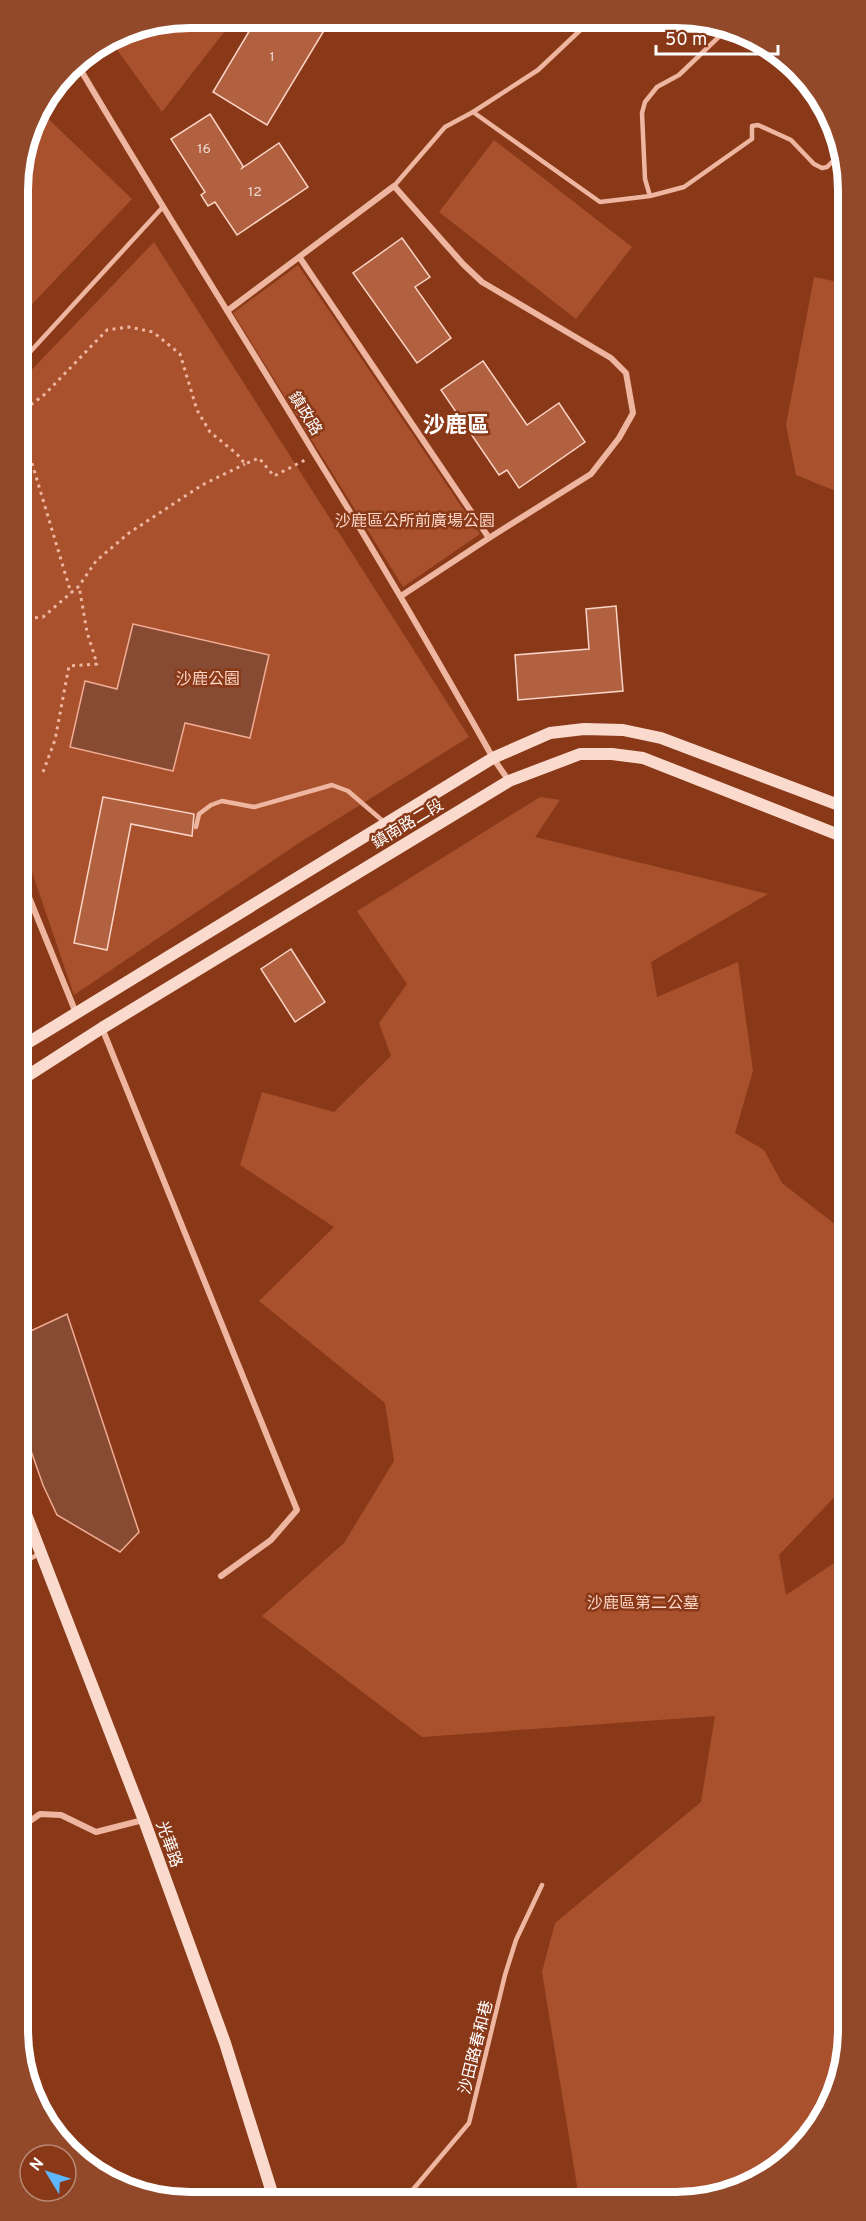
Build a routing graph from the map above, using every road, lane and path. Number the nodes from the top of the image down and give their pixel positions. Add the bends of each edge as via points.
1 (582, 29) edge
2 (721, 35) edge
3 (81, 71) edge
4 (473, 112) junction
5 (834, 160) edge
6 (394, 186) junction
7 (650, 196) junction
8 (162, 208) junction
9 (300, 258) junction
10 (227, 311) junction
11 (29, 353) edge
12 (29, 406) edge
13 (29, 453) edge
14 (315, 454) junction
15 (245, 464) junction
16 (489, 538) junction
17 (79, 586) junction
18 (71, 593) junction
19 (400, 596) junction
20 (29, 618) edge
21 (493, 758) junction
22 (43, 772) dead end
23 (509, 781) junction
24 (838, 805) edge
25 (387, 823) junction
26 (196, 827) dead end
27 (838, 835) edge
28 (29, 896) edge
29 (76, 1013) junction
30 (102, 1028) junction
31 (29, 1042) edge
32 (29, 1075) edge
33 (28, 1521) edge
34 (40, 1554) junction
35 (28, 1560) edge
36 (221, 1576) dead end
37 (144, 1820) junction
38 (28, 1822) edge
39 (542, 1885) dead end
40 (272, 2192) edge
41 (411, 2192) edge

1 - 4 lane via 538,70
2 - 7 lane via 679,75 657,87 645,102 645,179
3 - 8 street, 鎮政路
4 - 6 lane via 445,127
4 - 7 lane via 600,202
5 - 7 lane via 827,167 818,167 791,140 752,126 752,139 684,187
6 - 9 street
6 - 16 street via 482,282 611,357 626,373 633,413 591,474
8 - 10 street, 鎮政路
8 - 11 lane
9 - 10 street
9 - 16 street
10 - 14 street, 鎮政路
12 - 15 path via 107,330 129,327 153,332 180,354 197,410 210,432
13 - 18 path
14 - 15 path via 274,476 259,458
14 - 19 street, 鎮政路
15 - 17 path via 202,485 129,533 96,561
16 - 19 street
17 - 18 path
17 - 22 path via 97,664 69,666 55,740
18 - 20 path via 43,617
19 - 21 street, 鎮政路
21 - 23 street, 鎮政路
21 - 24 street, 鎮南路二段 via 550,733 623,730 661,738
21 - 25 street, 鎮南路二段
23 - 27 street, 鎮南路二段 via 580,754 643,758
23 - 30 street, 鎮南路二段
25 - 26 lane via 348,791 332,785 254,807 222,801 199,814
25 - 29 street, 鎮南路二段
28 - 29 street
29 - 31 street, 鎮南路二段
30 - 32 street, 鎮南路二段
30 - 36 street via 297,1510 271,1540
33 - 34 street, 光華路
34 - 35 lane
34 - 37 street, 光華路
37 - 38 street via 96,1832 61,1815 40,1814
37 - 40 street, 光華路 via 225,2043
39 - 41 lane, 沙田路春和巷 via 508,1966 469,2123

